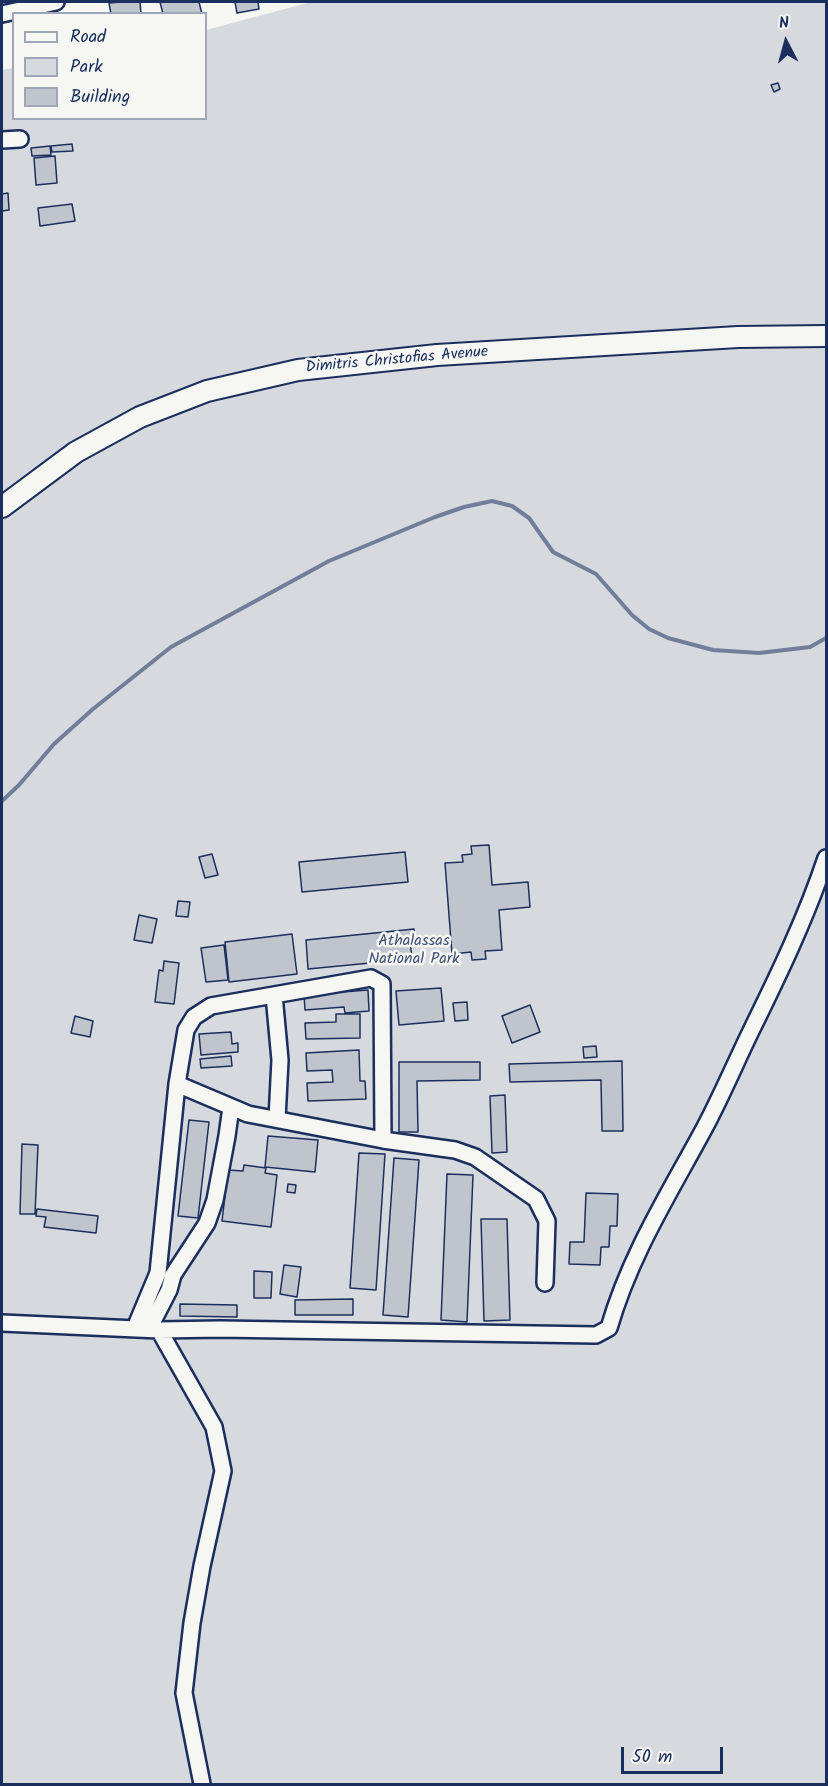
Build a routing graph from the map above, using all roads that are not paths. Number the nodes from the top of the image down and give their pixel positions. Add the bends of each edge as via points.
1 (56, 2) edge
2 (2, 14) edge
3 (20, 139) dead end
4 (2, 141) edge
5 (826, 336) edge
6 (2, 507) edge
7 (826, 858) edge
8 (274, 995) junction
9 (177, 1084) junction
10 (231, 1107) junction
11 (277, 1119) junction
12 (383, 1140) junction
13 (166, 1274) junction
14 (545, 1283) dead end
15 (2, 1323) edge
16 (148, 1329) junction
17 (202, 1785) edge

1 - 2 street
3 - 4 street
5 - 6 main road, Dimitris Christofias Avenue via 738,337 460,354 298,370 207,391 140,417 76,452
7 - 16 street via 768,996 705,1126 658,1209 619,1294 609,1328 596,1335
8 - 9 street via 211,1006 194,1017 186,1030
8 - 11 street via 280,1060
8 - 12 street via 371,978 382,984
9 - 10 street
9 - 13 street
10 - 11 street
10 - 13 street via 215,1200 207,1224
11 - 12 street
12 - 14 street via 455,1150 475,1157 536,1199 547,1221
13 - 16 street
15 - 16 street
16 - 17 street via 214,1427 223,1471 192,1623 184,1694

